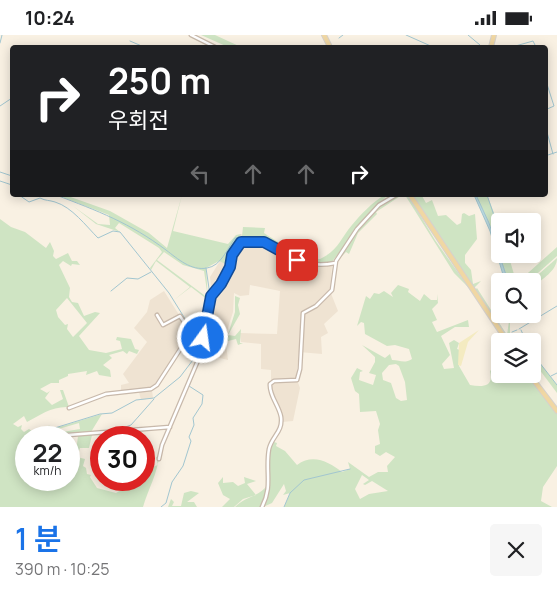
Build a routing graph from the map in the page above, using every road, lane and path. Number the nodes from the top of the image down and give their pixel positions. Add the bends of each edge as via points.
1 (191, 35) edge
2 (211, 45) edge
3 (393, 197) edge
4 (411, 197) edge
5 (336, 263) junction
6 (157, 315) dead end
7 (502, 333) edge
8 (203, 338) junction
9 (197, 341) junction
10 (536, 383) edge
11 (69, 408) dead end
12 (557, 411) edge
13 (170, 427) junction
14 (80, 434) edge
15 (159, 459) dead end
16 (262, 507) edge

1 - 2 street
3 - 5 street via 364,220
4 - 7 main road
5 - 8 street via 302,263 264,242 241,242 232,255 221,284 211,296
5 - 16 street via 332,290 316,306 303,313 297,380 270,384 281,414 281,426 269,449 269,490
6 - 9 street via 163,325 180,316
8 - 9 street
8 - 13 street via 199,358
9 - 11 street via 181,347 154,387 106,394
10 - 12 main road
13 - 14 street
13 - 15 street

